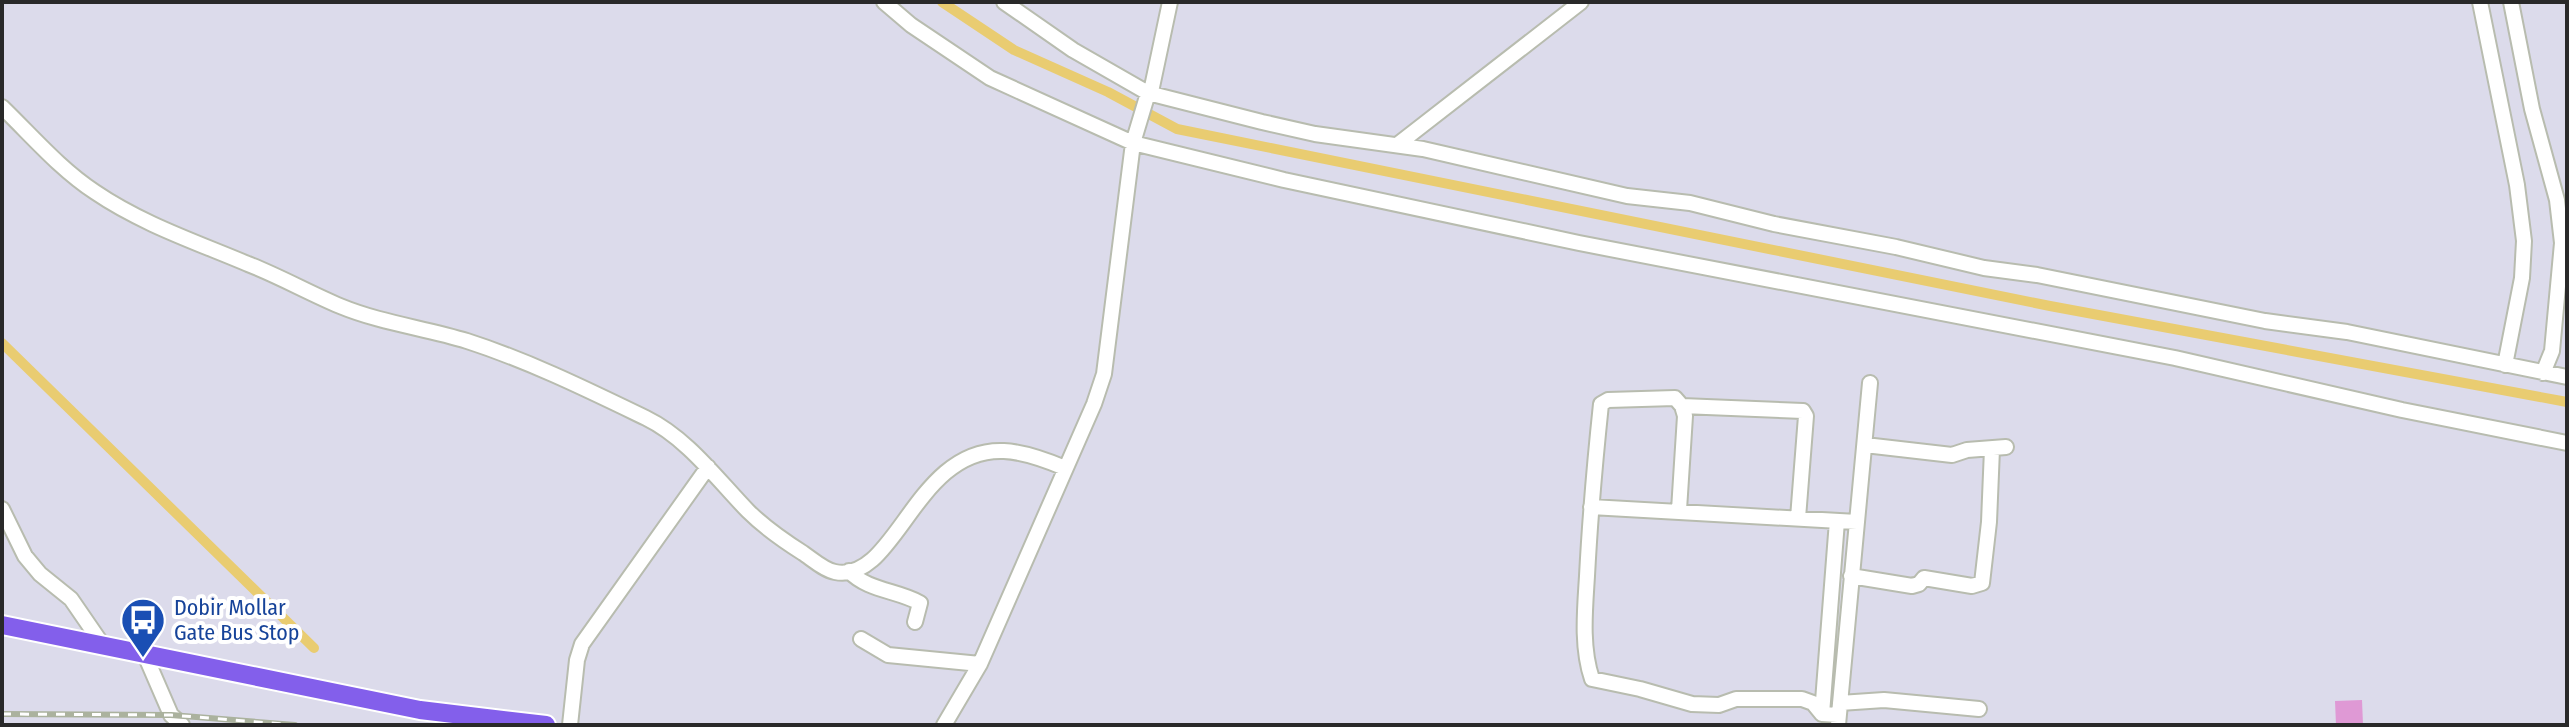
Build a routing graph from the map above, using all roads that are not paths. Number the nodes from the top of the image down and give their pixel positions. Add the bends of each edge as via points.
1 (884, 2) edge
2 (1004, 2) edge
3 (1170, 2) edge
4 (1581, 2) edge
5 (2480, 2) edge
6 (2511, 2) edge
7 (1148, 93) junction
8 (2, 107) edge
9 (1133, 143) junction
10 (1397, 145) junction
11 (2505, 365) junction
12 (2543, 373) junction
13 (2567, 377) edge
14 (1870, 383) dead end
15 (1682, 406) junction
16 (2567, 443) edge
17 (1865, 445) junction
18 (708, 467) junction
19 (1065, 468) junction
20 (1591, 507) junction
21 (2, 509) edge
22 (1679, 510) junction
23 (1798, 518) junction
24 (1837, 521) junction
25 (1857, 522) junction
26 (849, 571) junction
27 (1851, 576) junction
28 (915, 622) dead end
29 (2, 625) edge
30 (861, 639) dead end
31 (104, 647) junction
32 (145, 655) junction
33 (980, 664) junction
34 (1979, 709) dead end
35 (1822, 714) junction
36 (1839, 714) edge
37 (182, 725) edge
38 (546, 725) edge
39 (570, 725) edge
40 (944, 725) edge

1 - 9 street via 990,78
2 - 7 street
3 - 7 street
4 - 10 street
5 - 11 street via 2524,241
6 - 12 street via 2557,200 2562,243 2552,351
7 - 9 street
7 - 10 street via 1315,134
8 - 18 street via 65,170 134,217 340,306 515,358 651,420
9 - 16 street via 1608,250 2175,358
9 - 19 street via 1104,374
10 - 11 street via 1984,268
11 - 12 street
12 - 13 street
14 - 17 street
15 - 20 street via 1675,398 1601,404
15 - 22 street
15 - 23 street via 1803,411
17 - 25 street
17 - 27 street via 1952,455 1999,448 1982,583 1924,578 1912,586
18 - 26 street via 782,540 834,572
18 - 39 street via 582,644
19 - 26 street via 1004,451 974,454 934,483 875,561
19 - 33 street
20 - 22 street
20 - 35 street via 1586,604 1592,679 1692,704 1802,699
21 - 31 street via 25,556 71,599
22 - 23 street
23 - 24 street
24 - 25 street
24 - 35 street
25 - 27 street
26 - 28 street via 920,603
27 - 36 street
29 - 31 main road
30 - 33 street via 888,655
31 - 32 main road
32 - 37 street via 171,715
32 - 38 main road via 420,710
33 - 40 street
34 - 36 street via 1884,700
35 - 36 street

